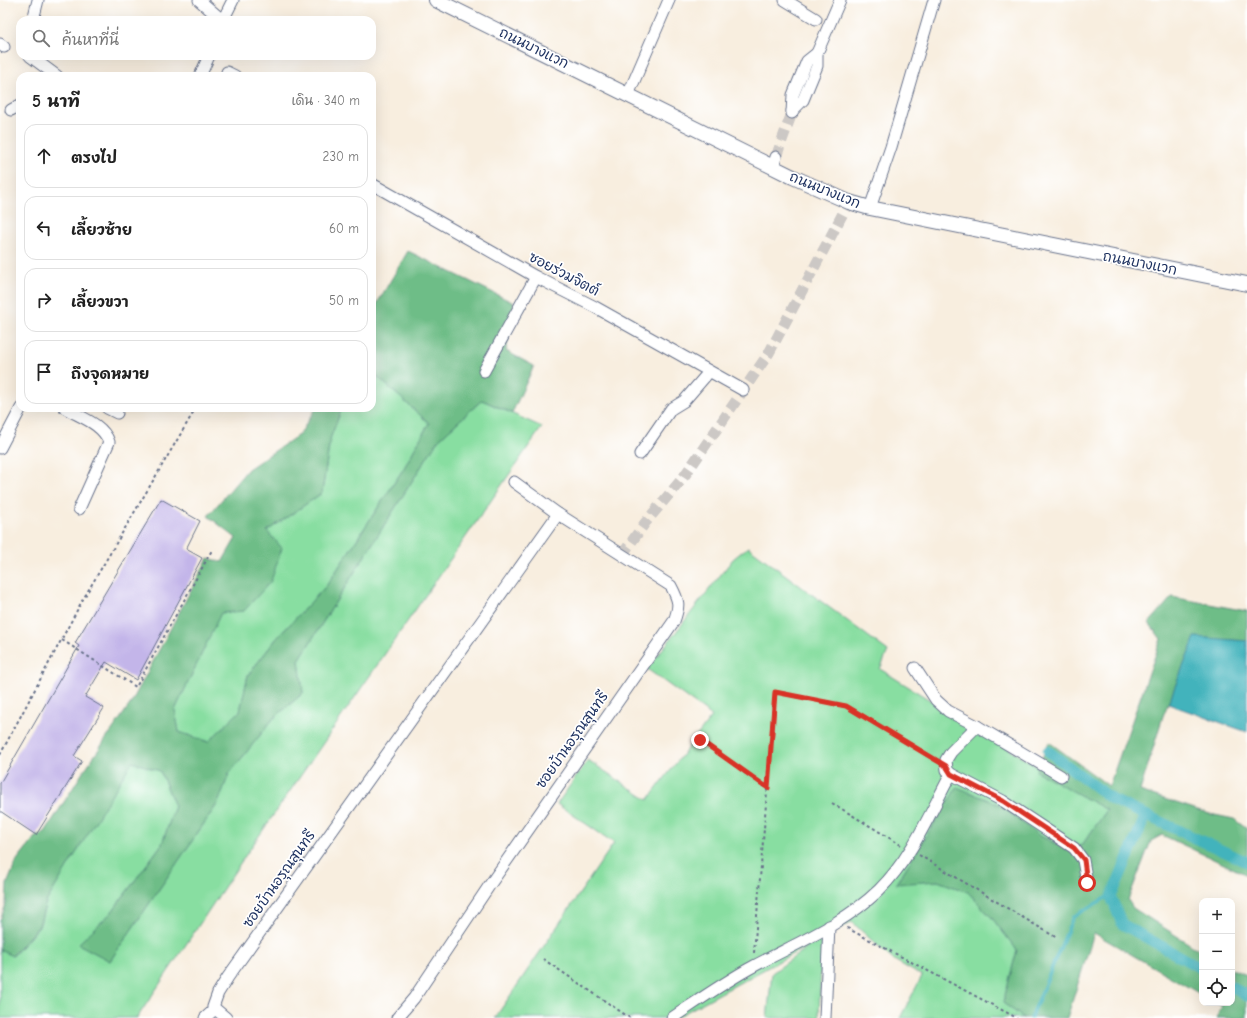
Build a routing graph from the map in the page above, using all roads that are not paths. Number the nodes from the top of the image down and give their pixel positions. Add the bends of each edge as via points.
1 (38, 0) edge
2 (199, 0) edge
3 (233, 0) edge
4 (436, 0) edge
5 (669, 0) edge
6 (785, 0) edge
7 (840, 0) edge
8 (934, 0) edge
9 (35, 16) edge
10 (217, 16) edge
11 (224, 16) edge
12 (816, 19) dead end
13 (34, 60) edge
14 (206, 60) edge
15 (44, 72) edge
16 (202, 72) edge
17 (628, 95) junction
18 (792, 112) tunnel mouth
19 (376, 186) edge
20 (870, 208) junction
21 (536, 277) junction
22 (1247, 284) edge
23 (484, 371) dead end
24 (708, 372) junction
25 (743, 390) dead end
26 (19, 412) edge
27 (72, 412) edge
28 (0, 448) edge
29 (640, 454) dead end
30 (514, 482) dead end
31 (79, 509) dead end
32 (558, 514) junction
33 (915, 668) dead end
34 (978, 726) junction
35 (948, 770) junction
36 (1061, 776) dead end
37 (1087, 883) dead end
38 (833, 924) junction
39 (215, 1009) junction
40 (205, 1018) edge
41 (226, 1018) edge
42 (398, 1018) edge
43 (672, 1018) edge
44 (826, 1018) edge

1 - 9 street
2 - 10 street
3 - 11 street
4 - 17 main road, ถนนบางแวก
5 - 17 street
6 - 12 street
7 - 18 street via 817,53 817,66 803,100
8 - 20 street via 891,147
13 - 15 street
14 - 16 street
17 - 20 main road, ถนนบางแวก via 774,162 849,202
19 - 21 street, ซอยร่วมจิตต์
20 - 22 main road, ถนนบางแวก
21 - 23 street
21 - 24 street, ซอยร่วมจิตต์ via 595,307
24 - 25 street, ซอยร่วมจิตต์
24 - 29 street via 684,400 671,409
26 - 28 street
27 - 31 street via 98,426 109,442
30 - 32 street, ซอยบ้านอรุณสุนทรี
32 - 39 street, ซอยบ้านอรุณสุนทรี via 228,977 215,998
32 - 42 street, ซอยบ้านอรุณสุนทรี via 670,586 676,595 679,608 674,621
33 - 34 street via 936,700 948,711
34 - 35 street via 951,752 946,760
34 - 36 street
35 - 37 street via 1003,801 1074,848 1084,860
35 - 38 street via 910,850 880,889 862,906
38 - 43 street via 753,966
38 - 44 street
39 - 40 street
39 - 41 street

